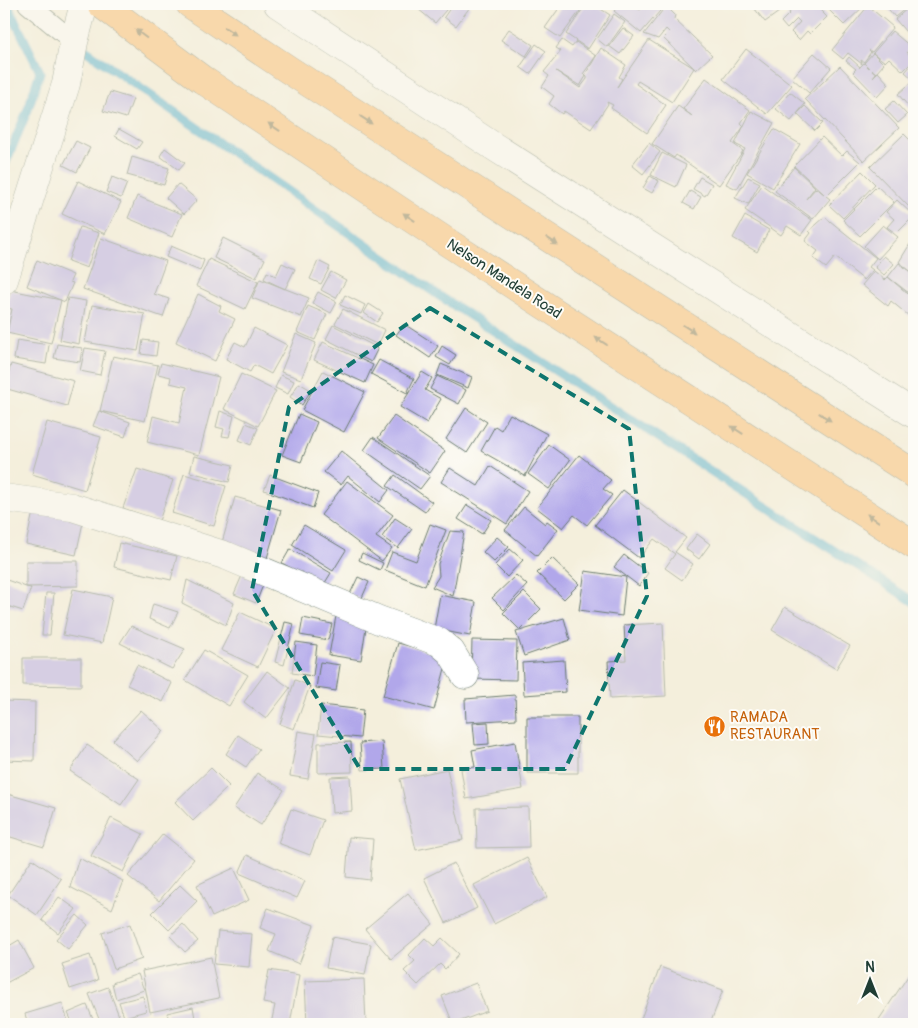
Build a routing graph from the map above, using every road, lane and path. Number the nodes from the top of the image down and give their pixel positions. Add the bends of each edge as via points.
1 (28, 4) edge
2 (84, 4) edge
3 (101, 4) edge
4 (190, 4) edge
5 (278, 4) edge
6 (74, 42) junction
7 (4, 280) edge
8 (914, 414) edge
9 (914, 474) edge
10 (4, 498) edge
11 (914, 545) edge
12 (465, 675) dead end

1 - 6 lane
2 - 6 street
11 -> 3 main road, Nelson Mandela Road via 219,91
4 -> 9 main road
5 - 8 street via 493,146
6 - 7 street via 66,84
10 - 12 street via 72,507 227,556 439,642 451,652

